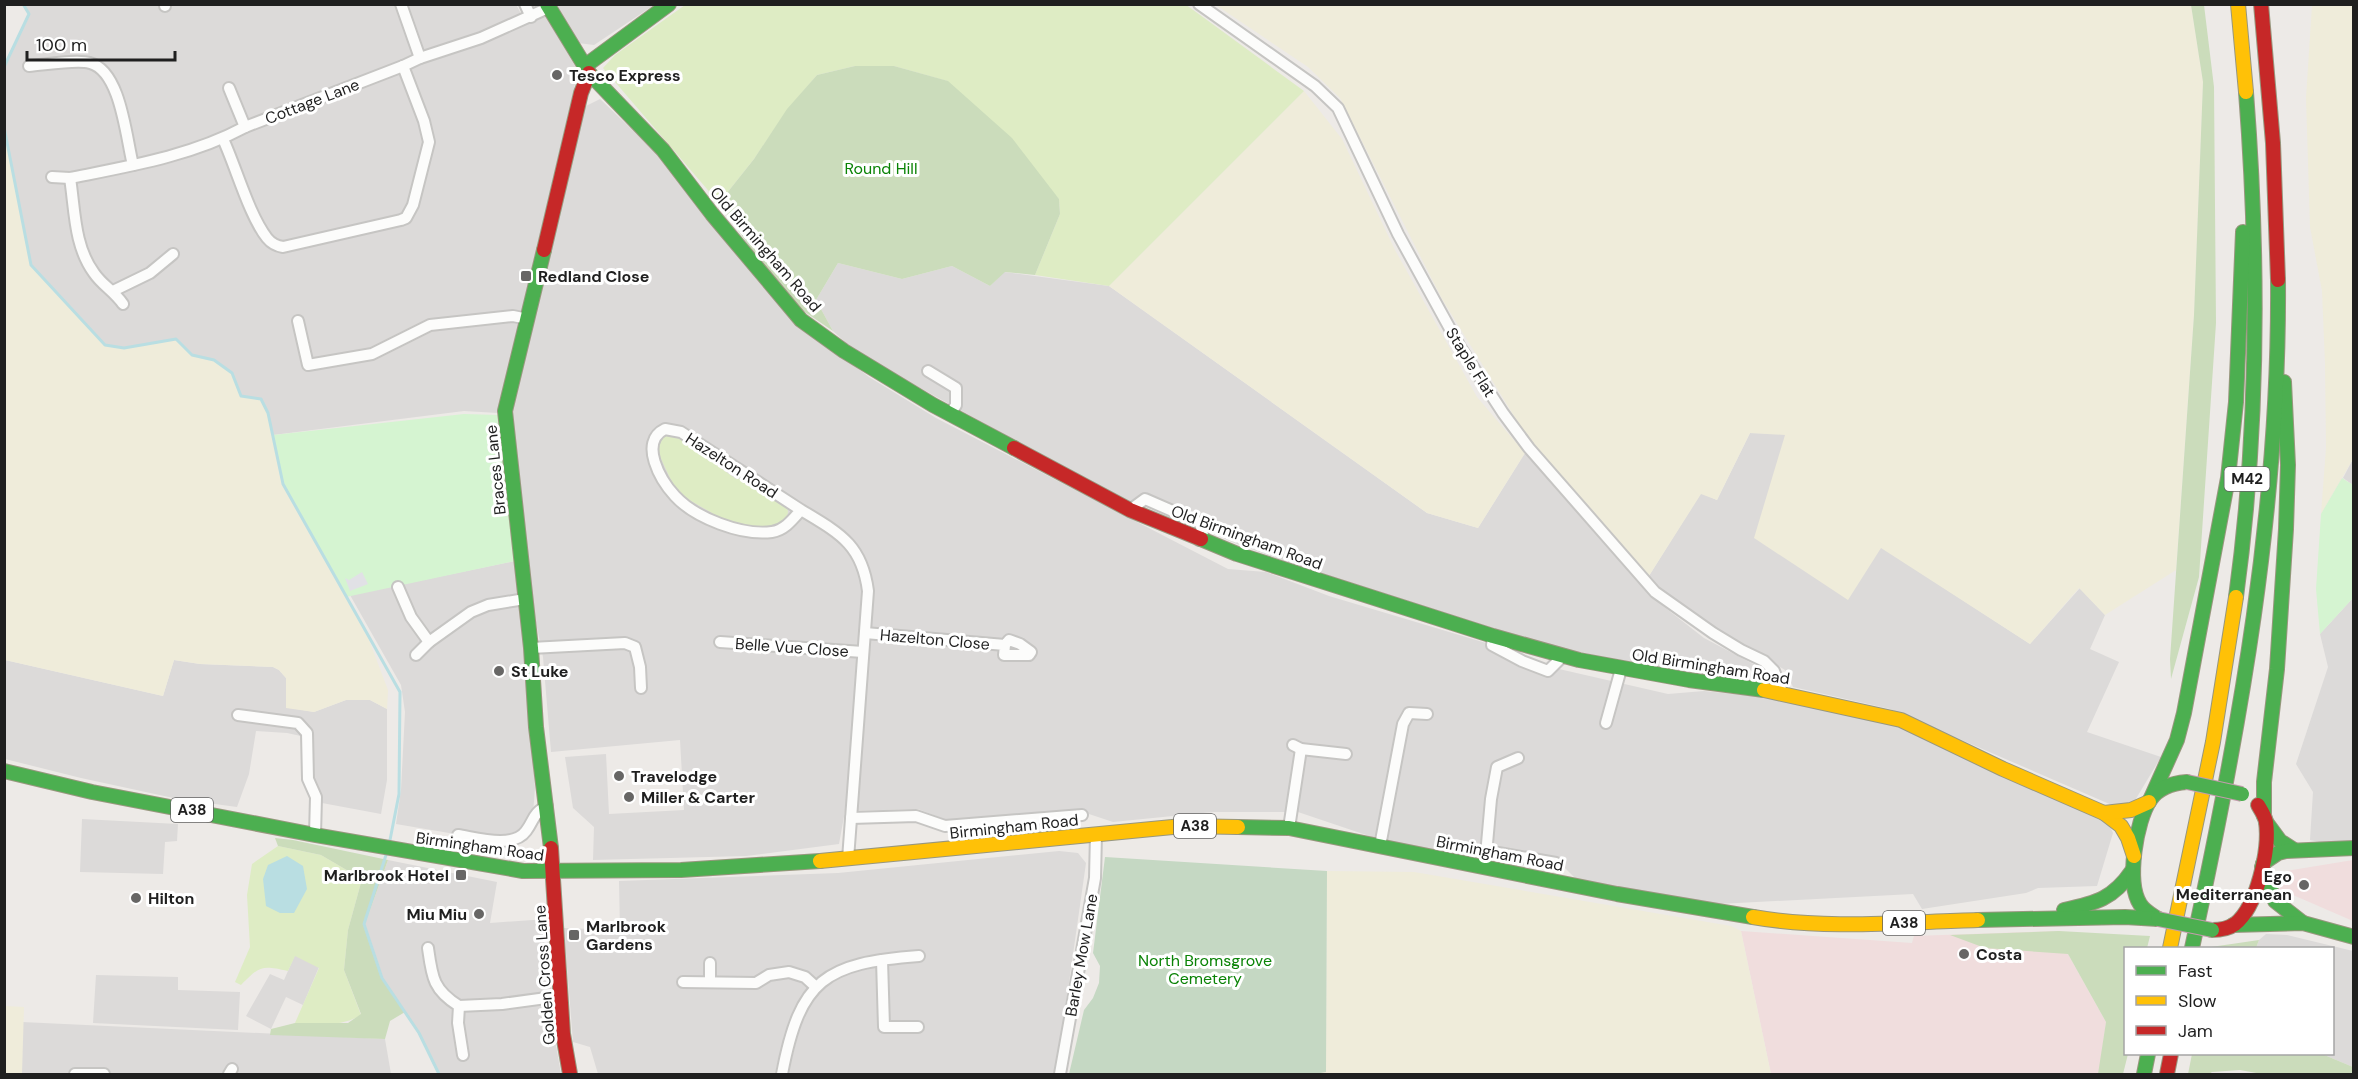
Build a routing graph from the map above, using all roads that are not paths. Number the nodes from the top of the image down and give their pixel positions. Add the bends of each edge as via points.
1 (401, 4) edge
2 (525, 4) edge
3 (669, 4) edge
4 (1199, 4) edge
5 (2238, 4) edge
6 (2261, 4) edge
7 (548, 6) edge
8 (531, 17) junction
9 (420, 58) junction
10 (29, 66) dead end
11 (403, 66) junction
12 (587, 70) junction
13 (229, 88) dead end
14 (245, 126) junction
15 (223, 139) junction
16 (133, 165) junction
17 (2251, 166) junction
18 (52, 177) dead end
19 (70, 178) junction
20 (173, 254) dead end
21 (113, 291) junction
22 (123, 304) dead end
23 (528, 319) junction
24 (298, 321) dead end
25 (2277, 324) junction
26 (928, 371) dead end
27 (950, 414) junction
28 (801, 510) junction
29 (398, 587) dead end
30 (525, 599) junction
31 (865, 633) junction
32 (1493, 636) junction
33 (429, 642) junction
34 (720, 642) dead end
35 (1005, 645) dead end
36 (531, 648) junction
37 (863, 652) junction
38 (416, 655) dead end
39 (1564, 655) junction
40 (1621, 669) junction
41 (641, 688) dead end
42 (1782, 692) junction
43 (1427, 714) dead end
44 (238, 716) dead end
45 (1606, 723) dead end
46 (1346, 754) dead end
47 (1518, 758) dead end
48 (4, 771) edge
49 (2150, 800) junction
50 (547, 806) junction
51 (2104, 813) junction
52 (1082, 815) dead end
53 (851, 818) junction
54 (2265, 819) junction
55 (1289, 828) junction
56 (1096, 834) junction
57 (315, 835) junction
58 (458, 835) dead end
59 (1380, 846) junction
60 (2354, 848) edge
61 (1487, 850) junction
62 (2294, 850) junction
63 (848, 859) junction
64 (1556, 863) dead end
65 (2133, 864) junction
66 (2262, 865) junction
67 (1485, 866) junction
68 (552, 872) junction
69 (2027, 918) junction
70 (2158, 919) junction
71 (2303, 923) junction
72 (2233, 925) junction
73 (2354, 937) edge
74 (2170, 947) edge
75 (2192, 947) edge
76 (428, 948) dead end
77 (919, 956) dead end
78 (882, 960) junction
79 (710, 963) dead end
80 (710, 981) junction
81 (683, 982) dead end
82 (816, 987) junction
83 (561, 996) junction
84 (459, 1006) junction
85 (918, 1027) dead end
86 (463, 1055) dead end
87 (2148, 1055) edge
88 (2171, 1055) edge
89 (81, 1074) edge
90 (104, 1074) edge
91 (570, 1074) edge
92 (783, 1074) edge
93 (1060, 1074) edge
94 (2144, 1074) edge
95 (2167, 1074) edge

1 - 9 street
2 - 8 street
3 - 12 main road via 612,45
4 - 42 street, Staple Flat via 1315,86 1338,108 1398,234 1460,347 1529,448 1655,592 1713,633 1764,661
5 - 17 main road, M42
6 - 25 main road, M42 via 2275,189
7 - 8 street, Cottage Lane
7 - 12 main road, Old Birmingham Road
8 - 9 street, Cottage Lane
9 - 11 street, Cottage Lane
10 - 16 street via 89,62 104,70 115,86
11 - 14 street, Cottage Lane
11 - 15 street via 429,142 406,218 276,246 258,224
12 - 23 main road, Braces Lane
12 - 27 main road, Old Birmingham Road via 663,150 801,320 844,351
13 - 14 street
14 - 15 street, Cottage Lane
15 - 16 street, Cottage Lane
16 - 19 street, Cottage Lane
17 - 49 main road, M42 via 2242,241 2236,402 2228,478 2184,713 2177,740
17 - 74 main road, M42 via 2255,288 2243,535 2214,735
18 - 19 street, Cottage Lane
19 - 21 street via 80,247 93,273
20 - 21 street via 150,273
21 - 22 street
23 - 24 street via 513,316 430,325 372,354 308,365
23 - 30 main road, Braces Lane via 505,411
25 - 54 main road, M42 via 2289,465 2277,669 2264,782
25 - 75 main road, M42 via 2268,500 2250,654
26 - 27 street via 956,388 956,405
27 - 32 main road, Old Birmingham Road via 1130,510 1199,540
28 - 28 street, Hazelton Road via 787,525 773,532 729,528 675,496 652,452 654,440 665,429 681,432
28 - 31 street, Hazelton Road via 836,531 860,558 868,591
29 - 33 street via 411,617
30 - 33 street via 471,612
30 - 36 main road, Braces Lane
31 - 35 street, Hazelton Close
31 - 37 street, Hazelton Road
32 - 39 main road, Old Birmingham Road
32 - 39 street via 1492,645 1548,671
33 - 38 street
34 - 37 street, Belle Vue Close
36 - 41 street via 630,644 638,655
36 - 50 main road, Braces Lane
37 - 53 street, Hazelton Road
39 - 40 main road, Old Birmingham Road
40 - 42 main road, Old Birmingham Road
40 - 45 street
42 - 51 main road, Old Birmingham Road via 1901,720
43 - 59 street via 1409,713 1403,724
44 - 57 street via 298,723 307,733 308,779 316,797
46 - 55 street via 1297,747
47 - 61 street via 1497,767
48 - 57 main road, Birmingham Road / A38
49 - 51 main road via 2131,810
49 - 54 main road, bridge via 2167,786 2187,782 2242,794 2253,801
49 - 65 main road
50 - 58 street, Birmingham Road via 536,812 525,832 515,839
50 - 68 main road, Braces Lane
51 - 65 main road, Old Birmingham Road via 2121,826 2128,838
52 - 53 street via 945,826 916,816
53 - 63 street, Hazelton Road
54 - 62 main road via 2280,841
54 - 66 main road
55 - 56 main road, Birmingham Road / A38 via 1183,826
55 - 59 main road, Birmingham Road / A38
56 - 63 main road, Birmingham Road / A38
56 - 93 street, Barley Mow Lane via 1095,878
57 - 68 main road, Birmingham Road / A38 via 523,871
59 - 67 main road, Birmingham Road / A38
60 - 62 main road
61 - 64 street
61 - 67 street
62 - 66 main road via 2278,853
63 - 68 main road, Birmingham Road / A38 via 681,870
65 - 69 main road, Birmingham Road / A38 via 2118,891 2103,900
65 - 70 main road via 2140,903
66 - 71 main road via 2269,895 2278,907
66 - 72 main road via 2247,909
67 - 69 main road, Birmingham Road / A38 via 1779,922 1832,925
68 - 83 main road, Golden Cross Lane
69 - 70 main road, Birmingham Road / A38
70 - 72 main road, bridge via 2212,930
71 - 72 main road
71 - 73 main road
76 - 84 street via 432,979 444,998
77 - 78 street
78 - 82 street via 834,973
78 - 85 street via 884,1027
79 - 80 street
80 - 81 street
80 - 82 street via 756,983 769,975 789,972 806,977
82 - 92 street via 796,1019
83 - 84 street
83 - 91 main road, Golden Cross Lane
84 - 86 street
87 - 94 main road
88 - 95 main road
89 - 90 street

